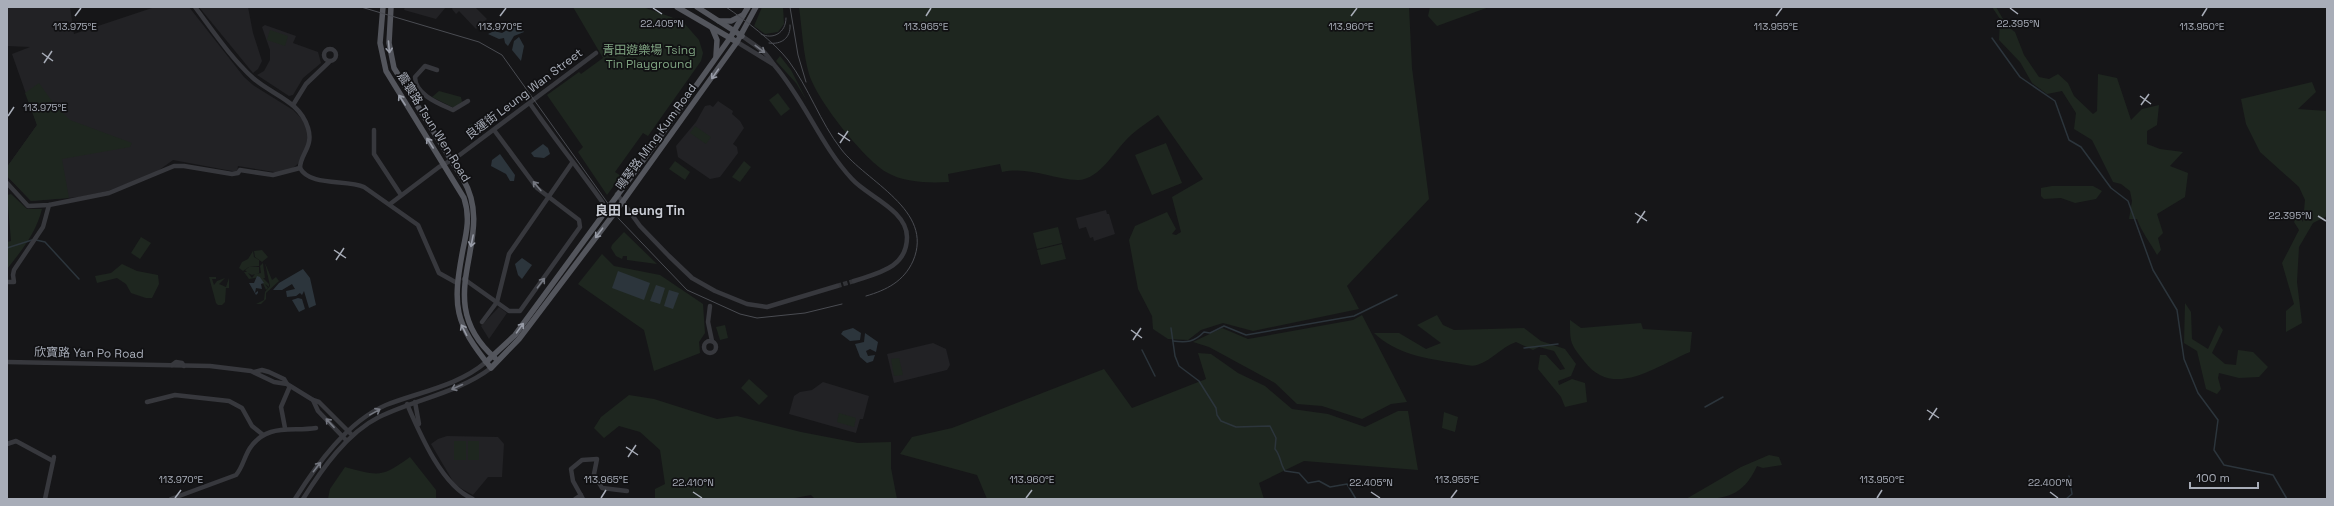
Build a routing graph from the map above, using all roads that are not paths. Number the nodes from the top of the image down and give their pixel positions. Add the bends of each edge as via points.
1 (195, 7) edge
2 (383, 7) edge
3 (390, 7) edge
4 (677, 7) edge
5 (697, 7) edge
6 (748, 7) edge
7 (756, 7) edge
8 (744, 15) junction
9 (719, 21) junction
10 (711, 27) junction
11 (734, 31) junction
12 (742, 36) junction
13 (730, 38) junction
14 (737, 42) junction
15 (596, 53) dead end
16 (716, 58) junction
17 (329, 62) dead end
18 (774, 65) junction
19 (438, 70) dead end
20 (468, 101) dead end
21 (529, 102) junction
22 (293, 105) junction
23 (374, 130) dead end
24 (494, 130) junction
25 (451, 161) junction
26 (572, 163) junction
27 (444, 164) junction
28 (300, 168) junction
29 (7, 183) edge
30 (11, 188) junction
31 (7, 192) edge
32 (617, 194) junction
33 (401, 196) junction
34 (548, 198) junction
35 (622, 202) junction
36 (603, 203) dead end
37 (390, 204) junction
38 (49, 205) junction
39 (464, 279) junction
40 (854, 281) tunnel mouth
41 (7, 282) edge
42 (457, 283) junction
43 (837, 286) tunnel mouth
44 (497, 302) junction
45 (710, 306) dead end
46 (482, 322) dead end
47 (712, 341) dead end
48 (493, 356) junction
49 (498, 361) junction
50 (7, 362) edge
51 (486, 362) junction
52 (491, 368) junction
53 (289, 385) junction
54 (413, 396) junction
55 (405, 399) junction
56 (313, 400) junction
57 (147, 402) dead end
58 (416, 403) junction
59 (408, 405) junction
60 (286, 428) junction
61 (316, 428) dead end
62 (420, 430) junction
63 (349, 432) junction
64 (262, 434) junction
65 (354, 436) junction
66 (343, 437) junction
67 (348, 442) junction
68 (7, 444) edge
69 (627, 491) dead end
70 (582, 497) edge
71 (46, 499) edge
72 (172, 499) edge
73 (295, 499) edge
74 (303, 499) edge
75 (473, 499) edge
76 (575, 499) edge

1 - 22 street via 253,78
27 -> 2 main road, 震寰路 Tsun Wen Road via 386,71 380,43
3 -> 25 main road, 震寰路 Tsun Wen Road via 388,43 394,68
4 - 10 main road
5 - 9 main road
6 - 8 main road, 鳴琴路 Ming Kum Road
7 - 12 main road, 鳴琴路 Ming Kum Road
8 - 9 main road via 734,20
8 - 11 main road, 鳴琴路 Ming Kum Road
9 - 11 main road
10 - 13 main road
10 - 16 main road via 717,40
11 - 12 main road
11 - 13 main road, 鳴琴路 Ming Kum Road
12 - 14 main road, 鳴琴路 Ming Kum Road
12 -> 18 street via 765,52
13 - 14 main road
13 - 16 main road, 鳴琴路 Ming Kum Road
14 - 18 street
14 -> 35 main road, 鳴琴路 Ming Kum Road
15 - 21 street, 良運街 Leung Wan Street
16 - 32 main road, 鳴琴路 Ming Kum Road
17 - 22 street via 306,84
18 - 40 street via 794,89 846,172 858,186 894,213 905,229 905,246 895,265
19 - 20 street via 425,66 414,78 423,95 453,110
21 - 24 street, 良運街 Leung Wan Street
21 - 26 street
22 - 28 street via 302,115 310,138
23 - 33 street via 374,154
24 - 25 street, 良運街 Leung Wan Street
34 -> 24 street
25 - 27 street, 良運街 Leung Wan Street
25 -> 39 main road, 震寰路 Tsun Wen Road via 466,184 474,210 474,230
26 - 34 street
26 - 36 street
27 - 33 street, 良運街 Leung Wan Street
27 - 42 main road, 震寰路 Tsun Wen Road via 462,192 468,216
28 - 37 street via 320,181 360,185
28 - 38 street via 273,176 240,170 232,174 174,166 114,192
29 - 30 street
30 - 31 street
30 - 38 street via 28,206
32 - 35 street
48 -> 32 main road, 鳴琴路 Ming Kum Road via 515,335
33 - 37 street, 良運街 Leung Wan Street
34 - 44 street via 509,254
44 -> 34 street via 512,312 520,311 579,231 579,220
35 - 43 street via 640,226 688,275 703,285 740,301 762,307 773,306
35 -> 49 main road, 鳴琴路 Ming Kum Road via 519,339
37 - 42 street via 418,225 439,273
38 - 41 street via 47,217 35,240 14,270 14,282
39 - 44 street
39 - 48 main road, 震寰路 Tsun Wen Road via 463,297 468,321
51 -> 42 main road, 震寰路 Tsun Wen Road via 460,321 456,303
44 - 46 street
45 - 47 street via 708,322
48 - 49 main road, 震寰路 Tsun Wen Road
48 - 51 main road, 鳴琴路 Ming Kum Road
49 - 52 main road, 鳴琴路 Ming Kum Road
50 - 53 street, 欣寶路 Yan Po Road via 172,365 182,362 184,366 210,366 254,372 262,370 284,379
51 - 52 main road, 震寰路 Tsun Wen Road
51 - 54 street via 471,373
52 -> 58 street via 474,379
53 - 56 street, 欣寶路 Yan Po Road
53 - 60 street via 281,407
54 - 55 street
54 - 58 street
55 - 59 street
63 -> 55 street via 369,414
56 - 63 street, 欣寶路 Yan Po Road via 319,402
66 -> 56 street, 欣寶路 Yan Po Road via 318,411
57 - 64 street via 175,394 229,401 242,408 252,426
58 - 59 street
58 - 62 street
59 - 62 street
59 - 65 street via 378,418
60 - 61 street
60 - 64 street
62 - 75 street via 450,482
63 - 65 street, 欣寶路 Yan Po Road
63 - 66 street
64 - 72 street via 248,450 242,468 236,475
65 - 67 street
66 - 67 street, 欣寶路 Yan Po Road
73 -> 66 street
67 - 74 street via 330,461
68 - 71 street via 16,441 53,459
69 - 70 street via 602,488 594,474 597,459 588,459 578,462 571,469 573,481
70 - 76 street

